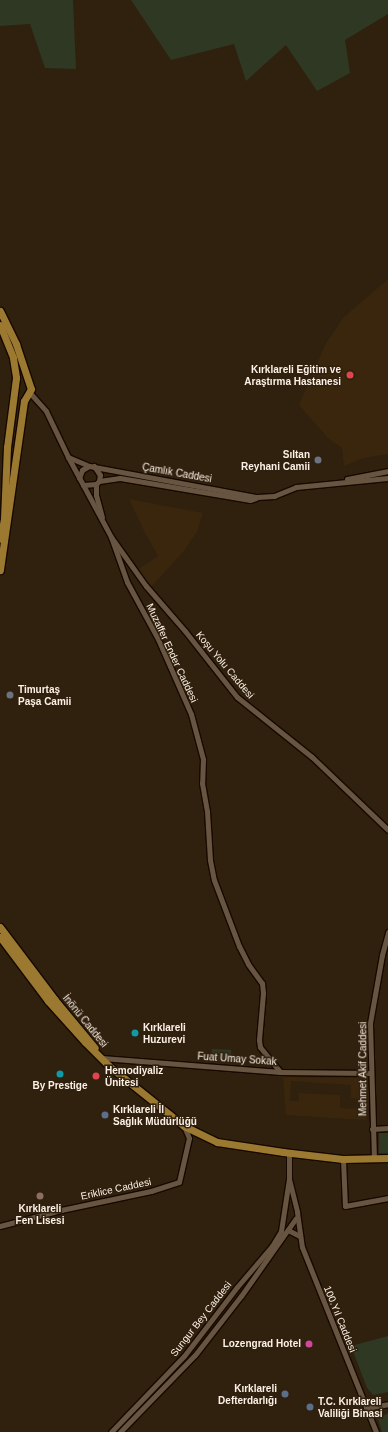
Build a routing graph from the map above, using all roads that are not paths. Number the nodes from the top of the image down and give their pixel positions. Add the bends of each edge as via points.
1 (0, 311) edge
2 (0, 325) edge
3 (28, 382) junction
4 (15, 388) junction
5 (28, 394) junction
6 (68, 457) junction
7 (92, 466) junction
8 (388, 471) edge
9 (79, 478) junction
10 (388, 478) edge
11 (97, 482) junction
12 (340, 482) junction
13 (82, 485) junction
14 (257, 497) junction
15 (105, 525) junction
16 (111, 537) junction
17 (0, 539) edge
18 (0, 570) edge
19 (388, 830) edge
20 (0, 927) edge
21 (388, 932) edge
22 (0, 937) edge
23 (102, 1058) junction
24 (280, 1072) junction
25 (370, 1073) junction
26 (184, 1126) junction
27 (388, 1128) edge
28 (372, 1129) junction
29 (289, 1153) junction
30 (388, 1158) edge
31 (343, 1159) junction
32 (374, 1159) junction
33 (289, 1179) junction
34 (388, 1198) edge
35 (284, 1206) junction
36 (294, 1207) junction
37 (296, 1218) junction
38 (0, 1226) edge
39 (288, 1230) junction
40 (300, 1236) junction
41 (387, 1405) edge
42 (366, 1408) junction
43 (111, 1432) edge
44 (120, 1432) edge
45 (376, 1432) edge

1 - 3 main road via 16,344
2 - 4 main road via 16,370
3 - 4 main road via 22,381
3 - 5 main road via 31,386
4 - 5 main road via 19,396
4 - 17 main road via 8,444 4,519
5 - 6 street, Koşu Yolu Caddesi via 43,406
5 - 18 main road via 24,401
6 - 7 street, Çamlık Caddesi
6 - 9 street, Koşu Yolu Caddesi
7 - 9 street via 82,470
7 - 11 street via 100,475
7 - 14 street, Çamlık Caddesi
8 - 12 street, Çamlık Caddesi via 348,478
9 - 13 street, Koşu Yolu Caddesi
10 - 12 street, Çamlık Caddesi
11 - 13 street, Çamlık Caddesi
11 - 14 street, Çamlık Caddesi via 120,478 250,500
11 - 15 street, Koşu Yolu Caddesi via 96,495
12 - 14 street, Çamlık Caddesi via 296,487 274,496
13 - 15 street, Koşu Yolu Caddesi
15 - 16 street, Koşu Yolu Caddesi
16 - 19 street, Koşu Yolu Caddesi via 146,586 185,630 237,697 312,757
16 - 24 street, Muzaffer Ender Caddesi via 127,582 161,646 191,714 203,759 202,783 214,880 239,946 248,964 262,982 260,1047
20 - 23 main road, İnönü Caddesi
21 - 25 street, Mehmet Akif Caddesi via 370,1023
22 - 23 main road, İnönü Caddesi via 48,1001
23 - 24 street, Fuat Umay Sokak
23 - 26 main road
24 - 25 street, Fuat Umay Sokak
25 - 28 street, Mehmet Akif Caddesi
26 - 29 main road via 217,1142
26 - 38 street, Eriklice Caddesi via 189,1138 179,1182 151,1191
27 - 28 street
28 - 32 street, Mehmet Akif Caddesi
29 - 31 main road
29 - 33 street, 100.Yıl Caddesi
30 - 32 main road
31 - 32 main road
31 - 34 street via 345,1206
33 - 35 street, 100.Yıl Caddesi
33 - 36 street, 100.Yıl Caddesi
35 - 36 street
35 - 43 street, Sungur Bey Caddesi via 281,1231 272,1246 184,1356
36 - 37 street, 100.Yıl Caddesi
37 - 39 street, Sungur Bey Caddesi
37 - 40 street, 100.Yıl Caddesi
39 - 40 street
39 - 44 street, Sungur Bey Caddesi via 198,1351
40 - 42 street, 100.Yıl Caddesi via 304,1253
41 - 42 street
42 - 45 street, 100.Yıl Caddesi

